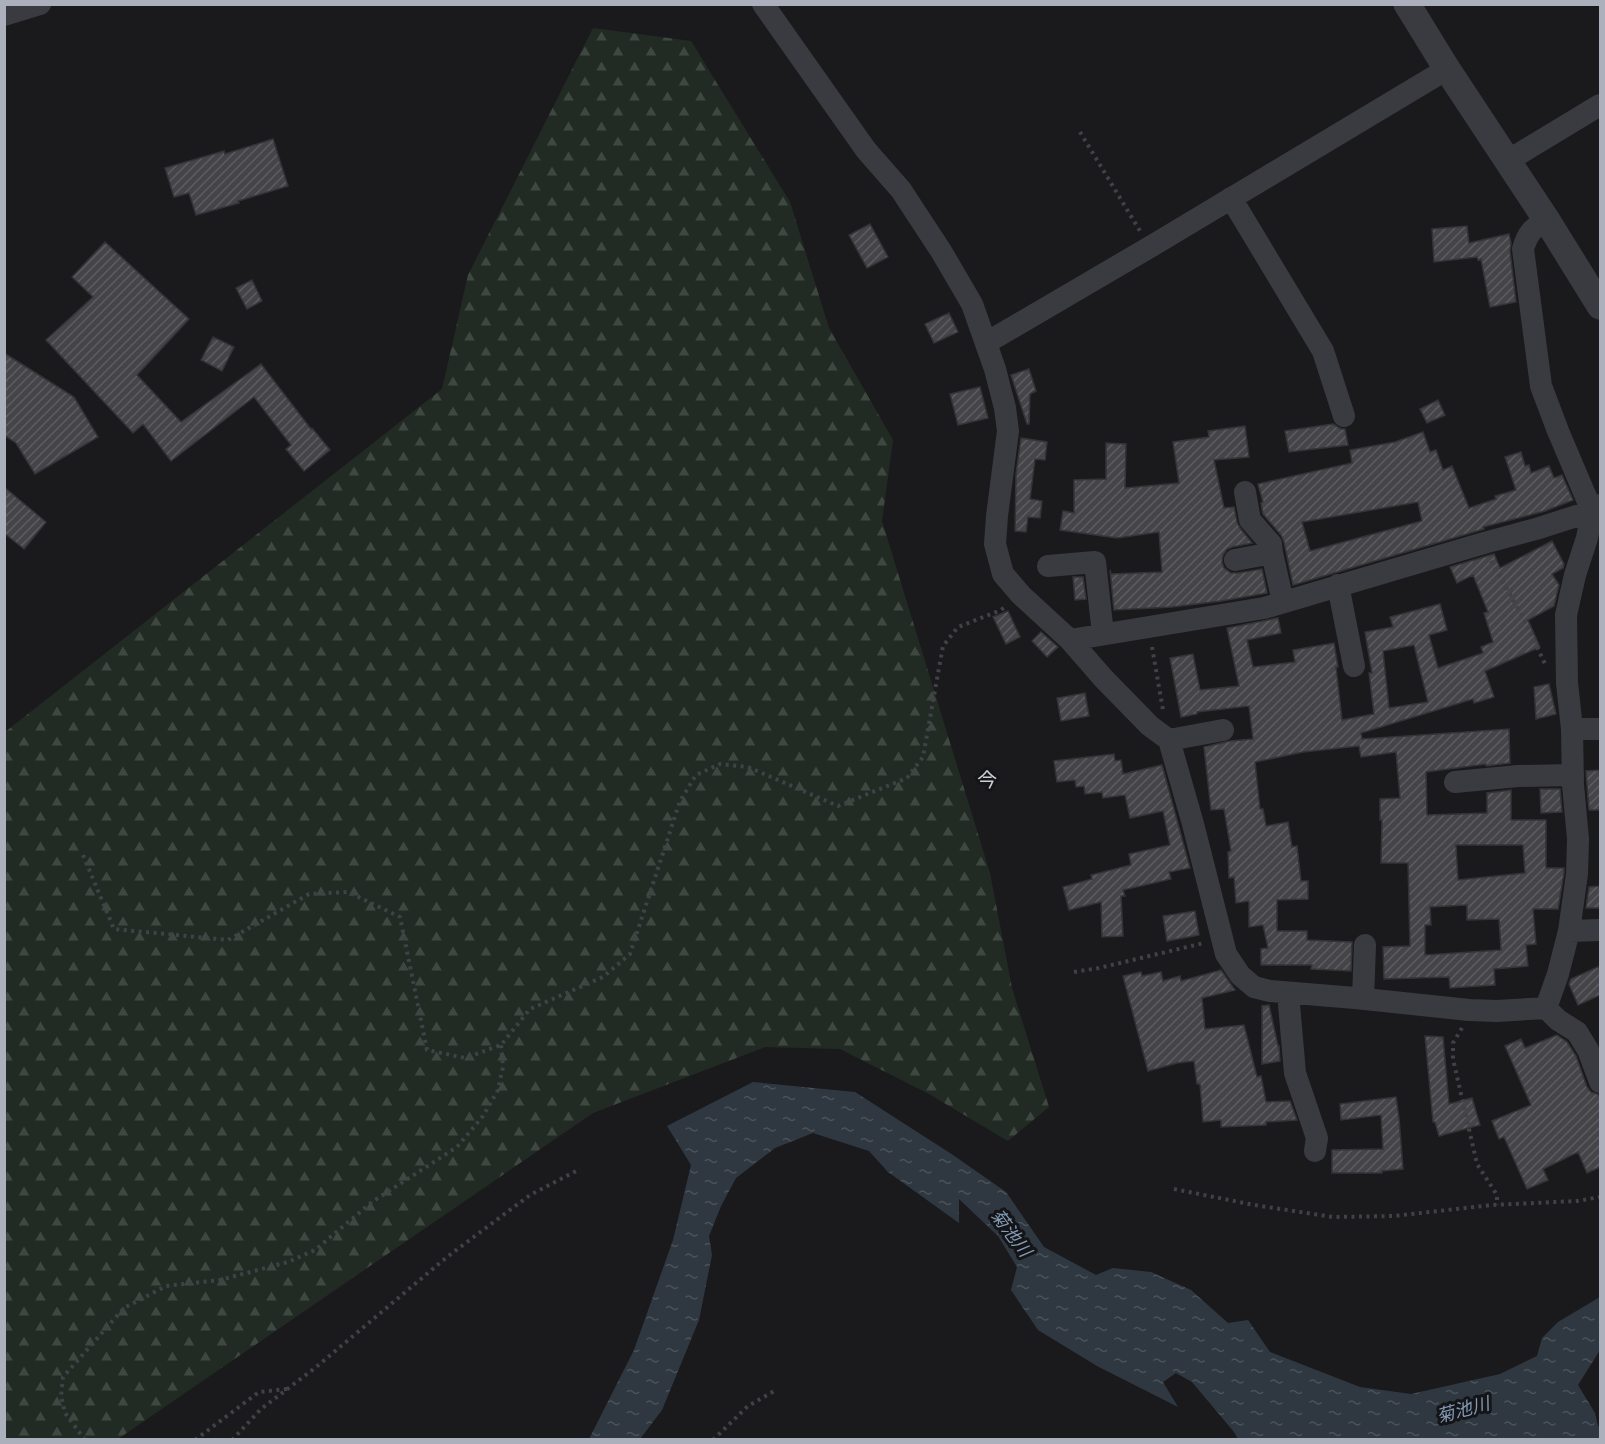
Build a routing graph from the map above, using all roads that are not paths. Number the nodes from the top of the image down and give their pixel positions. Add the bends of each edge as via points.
1 (40, 4) edge
2 (763, 4) edge
3 (1407, 4) edge
4 (4, 15) edge
5 (1447, 69) junction
6 (1600, 105) edge
7 (1509, 160) junction
8 (1231, 198) junction
9 (1548, 222) junction
10 (1600, 306) edge
11 (986, 342) junction
12 (1344, 416) dead end
13 (1245, 492) dead end
14 (1596, 508) edge
15 (1272, 554) junction
16 (1235, 560) dead end
17 (1048, 566) dead end
18 (1338, 585) junction
19 (1283, 602) junction
20 (1103, 634) junction
21 (1070, 640) junction
22 (1354, 666) dead end
23 (1223, 729) dead end
24 (1572, 729) junction
25 (1600, 729) edge
26 (1169, 740) junction
27 (1573, 775) junction
28 (1455, 782) dead end
29 (1600, 930) edge
30 (1569, 931) junction
31 (1365, 945) dead end
32 (1288, 993) junction
33 (1363, 999) junction
34 (1546, 1008) junction
35 (1600, 1082) edge
36 (1315, 1152) dead end

1 - 4 street
2 - 11 street via 866,150 901,190 972,304
3 - 5 street
5 - 7 street
5 - 8 street
6 - 7 street
7 - 9 street
8 - 11 street
8 - 12 street via 1323,351
9 - 10 street
9 - 14 street via 1528,234 1523,249 1541,386
11 - 21 street via 1008,430 995,544 1003,574
13 - 15 street via 1250,520 1271,544
14 - 18 street
14 - 24 street via 1566,615
15 - 16 street
15 - 19 street
17 - 20 street via 1095,562
18 - 19 street
18 - 22 street
19 - 20 street
20 - 21 street
21 - 26 street via 1150,726
23 - 26 street
24 - 25 street
24 - 27 street
26 - 32 street via 1226,954 1254,987
27 - 28 street
27 - 30 street via 1578,839
29 - 30 street
30 - 34 street
31 - 33 street
32 - 33 street
32 - 36 street via 1295,1073 1317,1138
33 - 34 street via 1469,1010
34 - 35 street via 1577,1032

